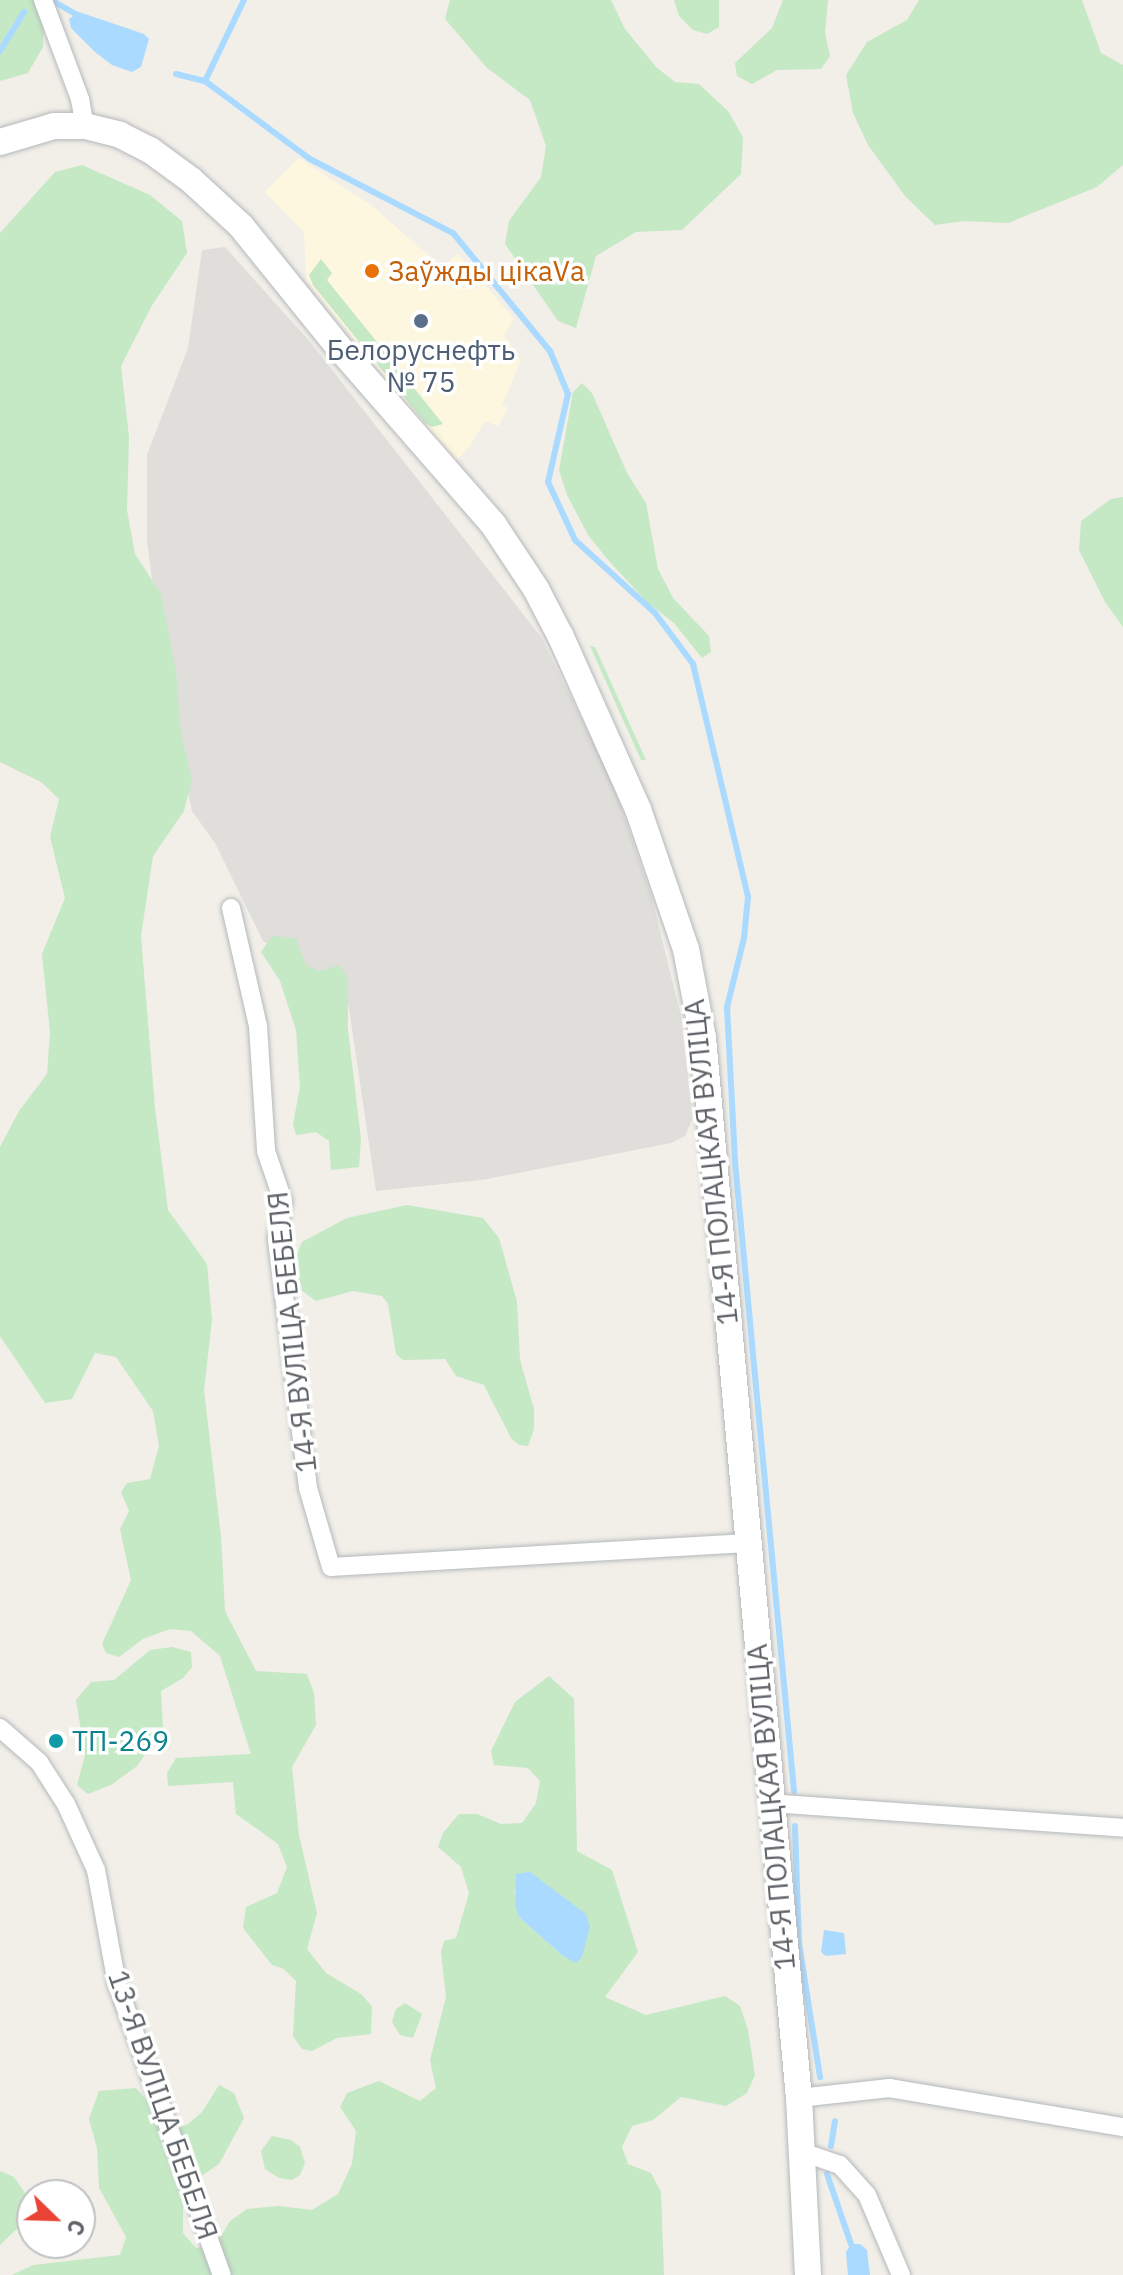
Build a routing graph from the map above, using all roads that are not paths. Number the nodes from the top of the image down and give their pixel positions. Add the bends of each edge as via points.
1 (43, 0) edge
2 (85, 126) junction
3 (0, 142) edge
4 (231, 908) dead end
5 (747, 1543) junction
6 (0, 1728) edge
7 (769, 1803) junction
8 (1123, 1828) edge
9 (799, 2098) junction
10 (1123, 2127) edge
11 (802, 2152) junction
12 (222, 2275) edge
13 (808, 2275) edge
14 (901, 2275) edge

1 - 2 street
2 - 3 main road, 14-Я ПОЛАЦКАЯ ВУЛІЦА via 54,126
2 - 5 main road, 14-Я ПОЛАЦКАЯ ВУЛІЦА via 150,150 241,226 493,524 536,589 598,714 638,809 686,949 703,1038
4 - 5 street, 14-Я ВУЛІЦА БЕБЕЛЯ via 258,1026 266,1151 283,1201 277,1239 308,1488 331,1567
5 - 7 main road, 14-Я ПОЛАЦКАЯ ВУЛІЦА
6 - 12 street, 13-Я ВУЛІЦА БЕБЕЛЯ via 39,1762 66,1804 96,1870 117,1984
7 - 8 street
7 - 9 main road, 14-Я ПОЛАЦКАЯ ВУЛІЦА
9 - 10 street via 889,2088
9 - 11 main road, 14-Я ПОЛАЦКАЯ ВУЛІЦА
11 - 13 main road, 14-Я ПОЛАЦКАЯ ВУЛІЦА
11 - 14 street via 840,2165 867,2195

